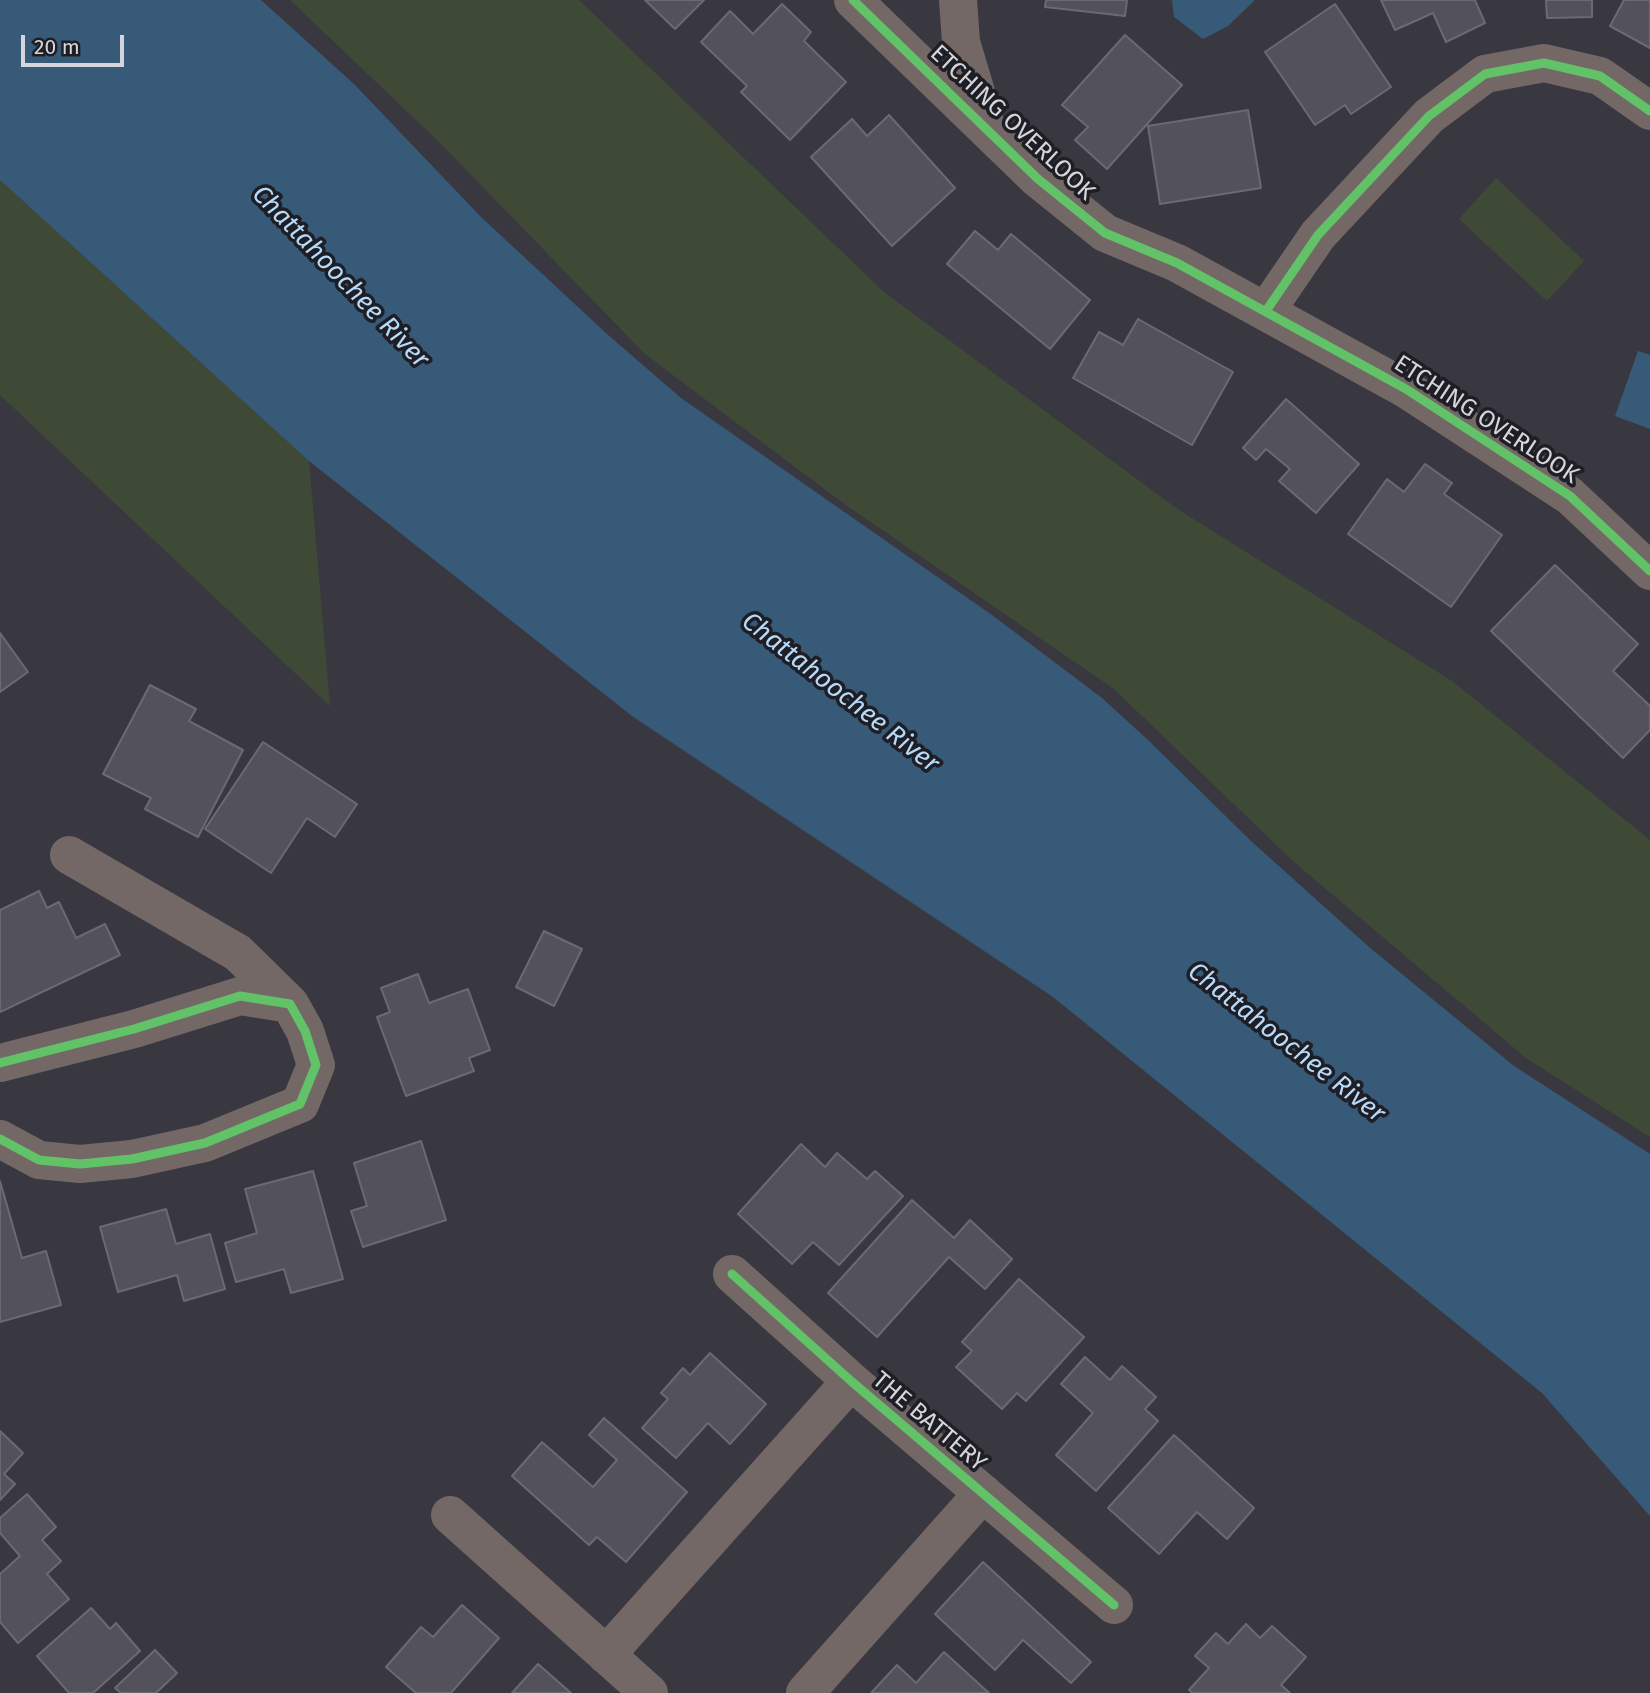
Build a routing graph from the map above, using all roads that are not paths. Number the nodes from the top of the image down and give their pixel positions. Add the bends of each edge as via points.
1 (853, 0) edge
2 (958, 0) edge
3 (1650, 111) edge
4 (987, 128) junction
5 (1266, 311) junction
6 (1650, 571) edge
7 (69, 855) dead end
8 (290, 1004) junction
9 (0, 1063) edge
10 (0, 1139) edge
11 (732, 1274) dead end
12 (851, 1381) junction
13 (983, 1493) junction
14 (450, 1514) dead end
15 (1114, 1605) dead end
16 (606, 1655) junction
17 (649, 1693) edge
18 (805, 1693) edge

1 - 4 street, ETCHING OVERLOOK
2 - 4 street via 961,42
3 - 5 street via 1600,76 1544,63 1485,74 1429,116 1318,235
4 - 5 street, ETCHING OVERLOOK via 1038,179 1105,233 1177,263
5 - 6 street, ETCHING OVERLOOK via 1406,389 1570,496
7 - 8 street via 238,953
8 - 9 street via 240,996
8 - 10 street via 316,1065 299,1104 205,1143 132,1159 80,1164 39,1160
11 - 12 street
12 - 13 street, THE BATTERY
12 - 16 street, THE BATTERY
13 - 15 street
13 - 18 street, THE BATTERY
14 - 16 street
16 - 17 street

